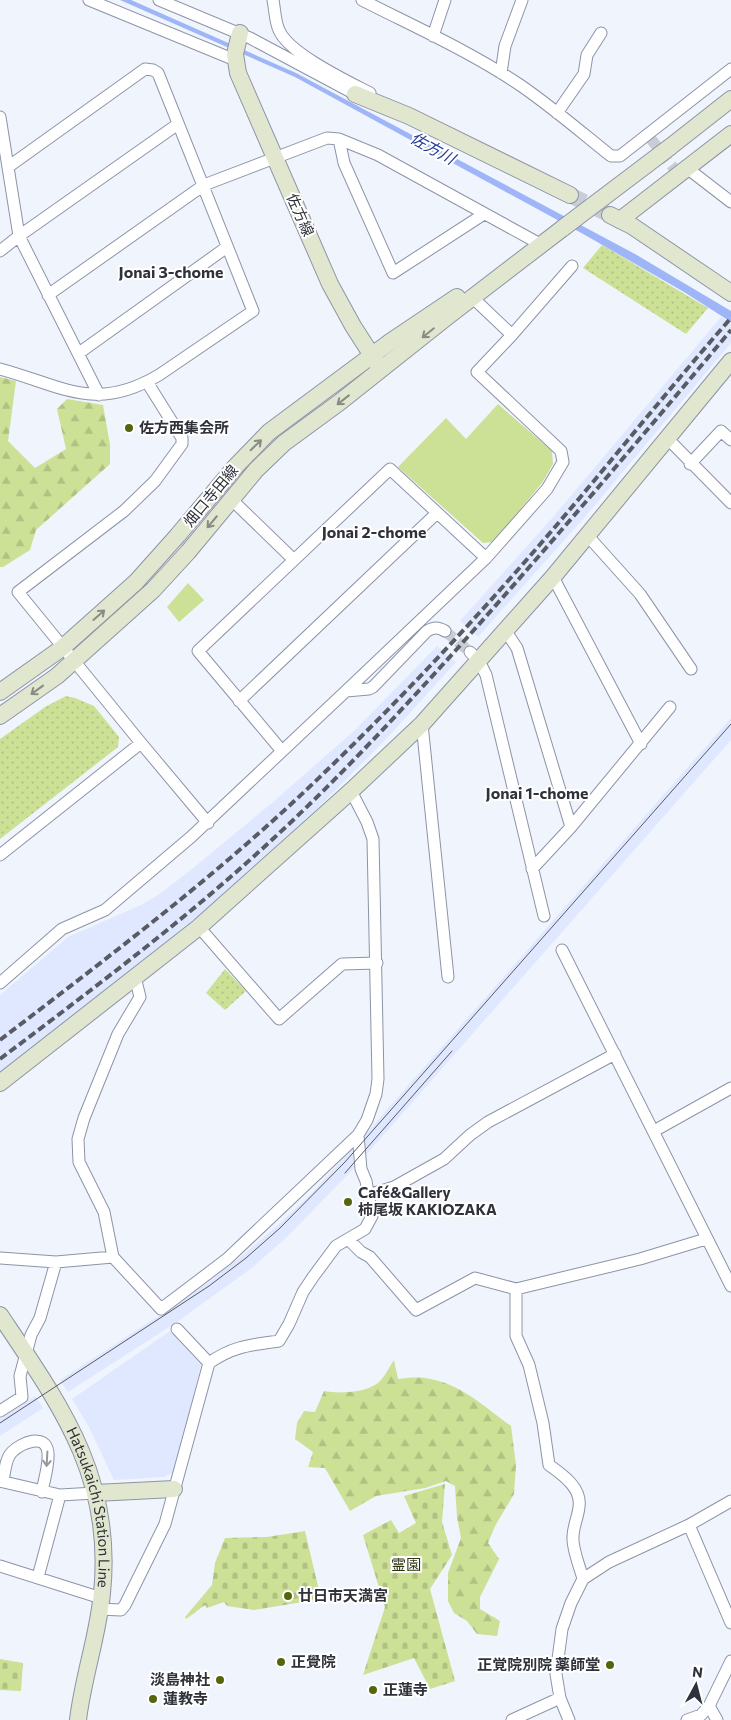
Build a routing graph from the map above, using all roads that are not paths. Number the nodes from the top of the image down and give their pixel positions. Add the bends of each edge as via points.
1 (89, 0) edge
2 (159, 0) edge
3 (273, 0) edge
4 (362, 0) edge
5 (445, 0) edge
6 (522, 0) edge
7 (601, 33) dead end
8 (239, 35) junction
9 (434, 36) junction
10 (236, 62) junction
11 (731, 70) edge
12 (500, 73) junction
13 (355, 94) joint
14 (725, 104) edge
15 (557, 113) junction
16 (0, 118) edge
17 (418, 120) junction
18 (178, 124) junction
19 (731, 134) edge
20 (339, 139) junction
21 (275, 157) junction
22 (8, 166) junction
23 (680, 171) junction
24 (204, 185) junction
25 (570, 195) tunnel mouth
26 (731, 202) edge
27 (484, 214) junction
28 (563, 228) junction
29 (19, 236) junction
30 (540, 244) junction
31 (227, 247) junction
32 (0, 250) edge
33 (572, 266) dead end
34 (731, 293) edge
35 (48, 295) junction
36 (472, 298) junction
37 (512, 335) junction
38 (79, 353) junction
39 (371, 356) junction
40 (731, 361) edge
41 (0, 369) edge
42 (381, 370) junction
43 (147, 382) junction
44 (99, 395) junction
45 (668, 439) junction
46 (731, 440) edge
47 (690, 464) junction
48 (232, 499) junction
49 (731, 503) edge
50 (437, 513) junction
51 (587, 535) junction
52 (486, 558) junction
53 (294, 560) junction
54 (553, 577) junction
55 (445, 630) dead end
56 (506, 630) junction
57 (62, 648) junction
58 (475, 657) junction
59 (73, 661) junction
60 (691, 669) dead end
61 (346, 691) junction
62 (0, 692) edge
63 (239, 700) junction
64 (670, 707) dead end
65 (0, 716) edge
66 (422, 724) junction
67 (141, 743) junction
68 (641, 744) junction
69 (282, 751) junction
70 (351, 791) junction
71 (208, 823) junction
72 (571, 827) junction
73 (0, 855) edge
74 (532, 869) junction
75 (544, 916) dead end
76 (199, 927) junction
77 (562, 950) dead end
78 (377, 963) junction
79 (448, 977) dead end
80 (135, 978) junction
81 (0, 983) edge
82 (615, 1054) junction
83 (0, 1083) edge
84 (731, 1088) edge
85 (654, 1131) junction
86 (358, 1135) junction
87 (368, 1195) junction
88 (706, 1238) junction
89 (348, 1239) junction
90 (113, 1257) junction
91 (0, 1258) edge
92 (56, 1262) junction
93 (731, 1286) edge
94 (516, 1288) junction
95 (0, 1315) edge
96 (177, 1329) dead end
97 (26, 1354) junction
98 (210, 1363) junction
99 (0, 1411) edge
100 (1, 1481) edge
101 (174, 1490) junction
102 (42, 1492) junction
103 (96, 1493) junction
104 (60, 1496) junction
105 (731, 1501) edge
106 (689, 1524) junction
107 (0, 1566) edge
108 (38, 1577) junction
109 (583, 1579) junction
110 (100, 1604) junction
111 (731, 1623) edge
112 (731, 1661) edge
113 (560, 1698) junction
114 (709, 1706) junction
115 (78, 1720) edge
116 (512, 1720) edge
117 (569, 1720) edge
118 (687, 1720) edge
119 (717, 1720) edge

1 - 10 street
2 - 8 street
3 - 17 street via 278,30 284,40 313,61
4 - 9 street
5 - 9 street
6 - 12 street via 505,46
7 - 15 street via 588,55 584,74
8 - 10 street
8 - 13 street
9 - 12 street
10 - 21 street, 佐方線
11 - 15 street via 649,137 620,156 611,156
12 - 15 street
13 - 17 street
14 - 28 street, bridge
16 - 22 street
17 - 25 street
18 - 22 street via 158,73 146,69
18 - 24 street
18 - 29 street
19 - 23 street
20 - 21 street via 327,138
20 - 27 street via 378,155
20 - 27 street via 344,163 393,274
21 - 24 street
21 - 39 street, 佐方線 via 330,284
22 - 29 street
23 - 26 street
23 - 34 street via 615,217
24 - 31 street
24 - 35 street
27 - 30 street
28 - 30 street, 畑口寺田線
28 - 36 street
29 - 32 street
29 - 35 street
30 - 39 street, 畑口寺田線
31 - 38 street
31 - 43 street via 252,310
33 - 37 street
35 - 38 street
36 - 37 street
36 -> 42 street
37 - 52 street via 477,372 561,452 563,462 547,489
38 - 44 street
39 - 42 street, 佐方線
57 -> 39 street, 畑口寺田線 via 147,570 263,438
40 - 45 street
41 - 44 street via 81,394
42 -> 48 street via 284,442
43 - 44 street via 117,393
43 - 57 street via 182,438 182,444 155,481 124,511 18,592
45 - 47 street
45 - 51 street
46 - 47 street via 721,431
47 - 49 street
48 - 53 street
48 -> 59 street via 153,590
50 - 52 street
50 - 53 street via 390,469
50 - 63 street
51 - 54 street
51 - 60 street via 640,594
52 - 61 street
53 - 63 street via 198,651
54 - 56 street
54 - 68 street
55 - 61 street via 432,628 427,631 372,688
56 - 58 street
56 - 72 street via 516,648
57 - 59 street
57 - 62 street, 畑口寺田線
58 - 66 street
58 - 74 street via 486,675
59 -> 65 street
59 - 67 street
61 - 69 street
63 - 69 street
64 - 68 street
66 - 70 street
66 - 79 street
67 - 71 street
67 - 73 street
68 - 72 street
69 - 71 street
70 - 76 street
70 - 78 street via 373,839
71 - 81 street via 110,906 62,930
72 - 74 street
74 - 75 street
76 - 78 street via 278,1019 342,964
76 - 80 street
77 - 82 street
78 - 86 street via 378,1079 367,1120
80 - 83 street
80 - 90 street via 140,997 118,1034 78,1139 79,1162 104,1212
82 - 85 street
82 - 87 street via 488,1122 444,1159 394,1187
84 - 85 street
85 - 88 street
86 - 87 street via 361,1169
86 - 90 street via 227,1259 161,1308
87 - 89 street via 372,1216 365,1229
88 - 93 street
88 - 94 street via 640,1259
89 - 94 street via 370,1257 416,1310 475,1278
89 - 98 street via 336,1246 312,1277 279,1341 224,1352
90 - 92 street
91 - 92 street
92 - 97 street
94 - 109 street via 516,1336 529,1365 550,1465 574,1486 579,1496 573,1538
95 - 97 street, Hatsukaichi Station Line
96 - 98 street
97 - 99 street via 20,1376 22,1397
97 - 103 street, Hatsukaichi Station Line via 69,1424
98 - 101 street
100 - 102 street
100 -> 102 street via 12,1452 30,1440 40,1441 48,1453
101 - 103 street
101 - 110 street via 165,1524 125,1605 121,1610
102 - 104 street
103 - 104 street
103 - 110 street, Hatsukaichi Station Line via 104,1547
104 - 108 street
105 - 106 street
106 - 109 street via 609,1562
106 - 111 street
107 - 108 street
108 - 110 street
109 - 113 street via 570,1603 562,1629 556,1674
110 - 115 street, Hatsukaichi Station Line
112 - 114 street
113 - 116 street
113 - 117 street
114 - 118 street via 701,1715
114 - 119 street

